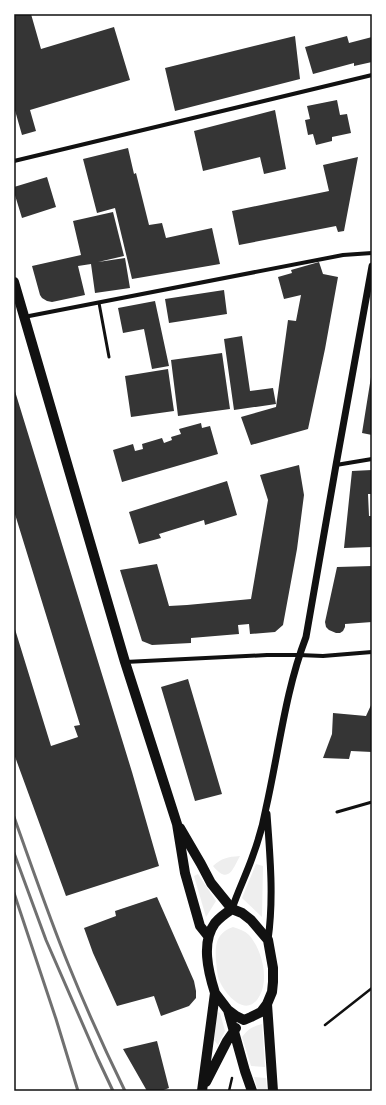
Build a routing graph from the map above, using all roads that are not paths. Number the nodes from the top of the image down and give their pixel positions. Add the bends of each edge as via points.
1 (372, 76) edge
2 (14, 161) edge
3 (372, 253) edge
4 (372, 266) edge
5 (14, 282) edge
6 (99, 303) junction
7 (24, 317) junction
8 (109, 357) dead end
9 (372, 459) edge
10 (336, 465) junction
11 (372, 652) edge
12 (299, 655) junction
13 (125, 662) junction
14 (372, 802) edge
15 (266, 809) junction
16 (337, 812) dead end
17 (177, 824) junction
18 (232, 909) junction
19 (208, 936) junction
20 (268, 940) junction
21 (215, 993) junction
22 (267, 1004) junction
23 (228, 1010) junction
24 (244, 1020) junction
25 (234, 1031) junction
26 (202, 1090) edge
27 (252, 1091) edge
28 (273, 1091) edge

1 - 2 street
3 - 6 street via 343,255
4 - 10 street
5 - 7 main road
6 - 7 street
6 - 8 lane
7 - 13 main road
9 - 10 street
10 - 12 street via 306,637
11 - 12 street
12 - 13 street
12 - 15 street
13 - 17 main road
14 - 16 lane
15 - 18 street via 252,858
15 - 20 street via 271,863 271,921
17 - 18 main road via 211,883
17 - 19 main road via 185,872 200,926
18 - 19 main road via 221,916
18 - 20 main road via 251,920
19 - 21 main road via 208,962
20 - 22 main road via 273,982
21 - 23 main road
21 - 26 main road
22 - 24 main road via 261,1012
22 - 28 main road
23 - 24 main road
23 - 25 main road
24 - 25 main road
25 - 26 main road
25 - 27 main road

